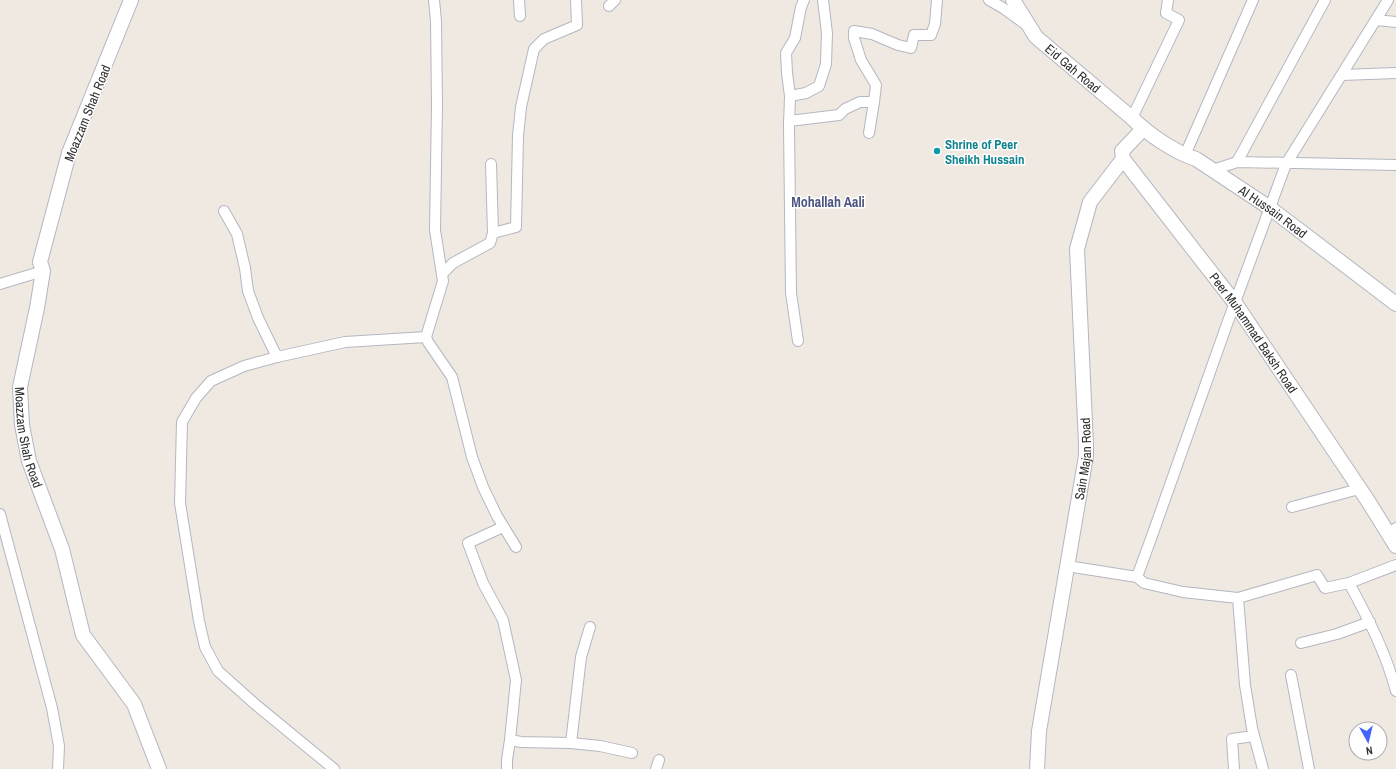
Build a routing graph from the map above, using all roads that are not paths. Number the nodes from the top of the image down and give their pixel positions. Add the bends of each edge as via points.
1 (131, 0) edge
2 (434, 0) edge
3 (519, 0) edge
4 (576, 0) edge
5 (804, 0) edge
6 (823, 0) edge
7 (937, 0) edge
8 (988, 0) edge
9 (1013, 0) edge
10 (1168, 0) edge
11 (1253, 0) edge
12 (1325, 0) edge
13 (1388, 0) edge
14 (520, 16) dead end
15 (1376, 20) junction
16 (1396, 22) edge
17 (1028, 26) junction
18 (1396, 73) edge
19 (1342, 74) junction
20 (790, 96) junction
21 (874, 102) junction
22 (1132, 118) junction
23 (789, 122) junction
24 (1143, 129) junction
25 (869, 133) dead end
26 (1185, 155) junction
27 (1123, 159) junction
28 (1237, 162) junction
29 (491, 164) dead end
30 (1286, 164) junction
31 (1396, 165) edge
32 (1212, 170) junction
33 (1270, 208) junction
34 (224, 211) dead end
35 (493, 233) junction
36 (43, 271) junction
37 (442, 274) junction
38 (0, 284) edge
39 (1234, 303) junction
40 (1396, 304) edge
41 (426, 337) junction
42 (798, 341) dead end
43 (277, 357) junction
44 (1359, 489) junction
45 (1292, 507) dead end
46 (0, 514) edge
47 (503, 527) junction
48 (1394, 536) edge
49 (516, 547) dead end
50 (1396, 565) edge
51 (1067, 566) junction
52 (1137, 577) junction
53 (1350, 583) junction
54 (1238, 598) junction
55 (1370, 622) junction
56 (590, 627) dead end
57 (1301, 643) dead end
58 (1291, 675) dead end
59 (1396, 692) edge
60 (1254, 736) junction
61 (510, 740) junction
62 (571, 743) junction
63 (632, 753) dead end
64 (58, 769) edge
65 (159, 769) edge
66 (334, 769) edge
67 (507, 769) edge
68 (1037, 769) edge
69 (1234, 769) edge
70 (1263, 769) edge
71 (1309, 769) edge

1 - 36 street, Moazzam Shah Road via 69,153 40,262
2 - 37 street via 437,104 435,230
3 - 14 street
4 - 35 street via 577,25 544,39 534,49 521,107 518,136 516,227
5 - 20 street via 795,38 786,53
6 - 20 street via 827,33 826,64 819,86
7 - 21 street via 931,35 914,35 912,48 872,34 854,31 861,60 876,85
8 - 17 street
9 - 17 street, Eid Gah Road
10 - 22 street via 1166,13 1179,20
11 - 26 street
12 - 28 street
13 - 15 street
15 - 16 street
15 - 19 street
17 - 22 street, Eid Gah Road via 1036,37
18 - 19 street
19 - 30 street
20 - 23 street
21 - 23 street via 860,102 839,115
21 - 25 street
22 - 24 street, Eid Gah Road
23 - 42 street via 791,293
24 - 26 street, Al Hussain Road
24 - 27 street via 1122,152
26 - 32 street, Al Hussain Road
27 - 39 street, Peer Muhammad Baksh Road
27 - 51 street, Sain Majan Road via 1090,202 1077,249 1086,444
28 - 30 street
28 - 32 street
29 - 35 street
30 - 31 street
30 - 33 street
32 - 33 street, Al Hussain Road
33 - 39 street
33 - 40 street, Al Hussain Road
34 - 43 street via 237,234 248,291
35 - 37 street via 490,243 453,263
36 - 38 street
36 - 65 street, Moazzam Shah Road via 20,387 22,425 30,461 62,549 82,635 134,704
37 - 41 street via 443,282
39 - 44 street, Peer Muhammad Baksh Road
39 - 52 street
41 - 43 street via 345,342
41 - 47 street via 452,377 472,457 483,487
43 - 66 street via 244,366 211,381 196,398 182,422 180,503 200,621 206,647 218,671
44 - 45 street
44 - 48 street, Peer Muhammad Baksh Road
46 - 64 street via 52,708 59,746
47 - 49 street
47 - 61 street via 468,543 483,583 503,620 516,680
50 - 53 street
51 - 52 street
51 - 68 street, Sain Majan Road via 1039,731
52 - 54 street via 1144,583 1182,592
53 - 54 street via 1325,588 1317,574
53 - 55 street
54 - 60 street via 1245,685
55 - 57 street
55 - 59 street via 1390,670
56 - 62 street via 581,657
58 - 71 street
60 - 69 street via 1232,739
60 - 70 street
61 - 62 street
61 - 67 street
62 - 63 street

